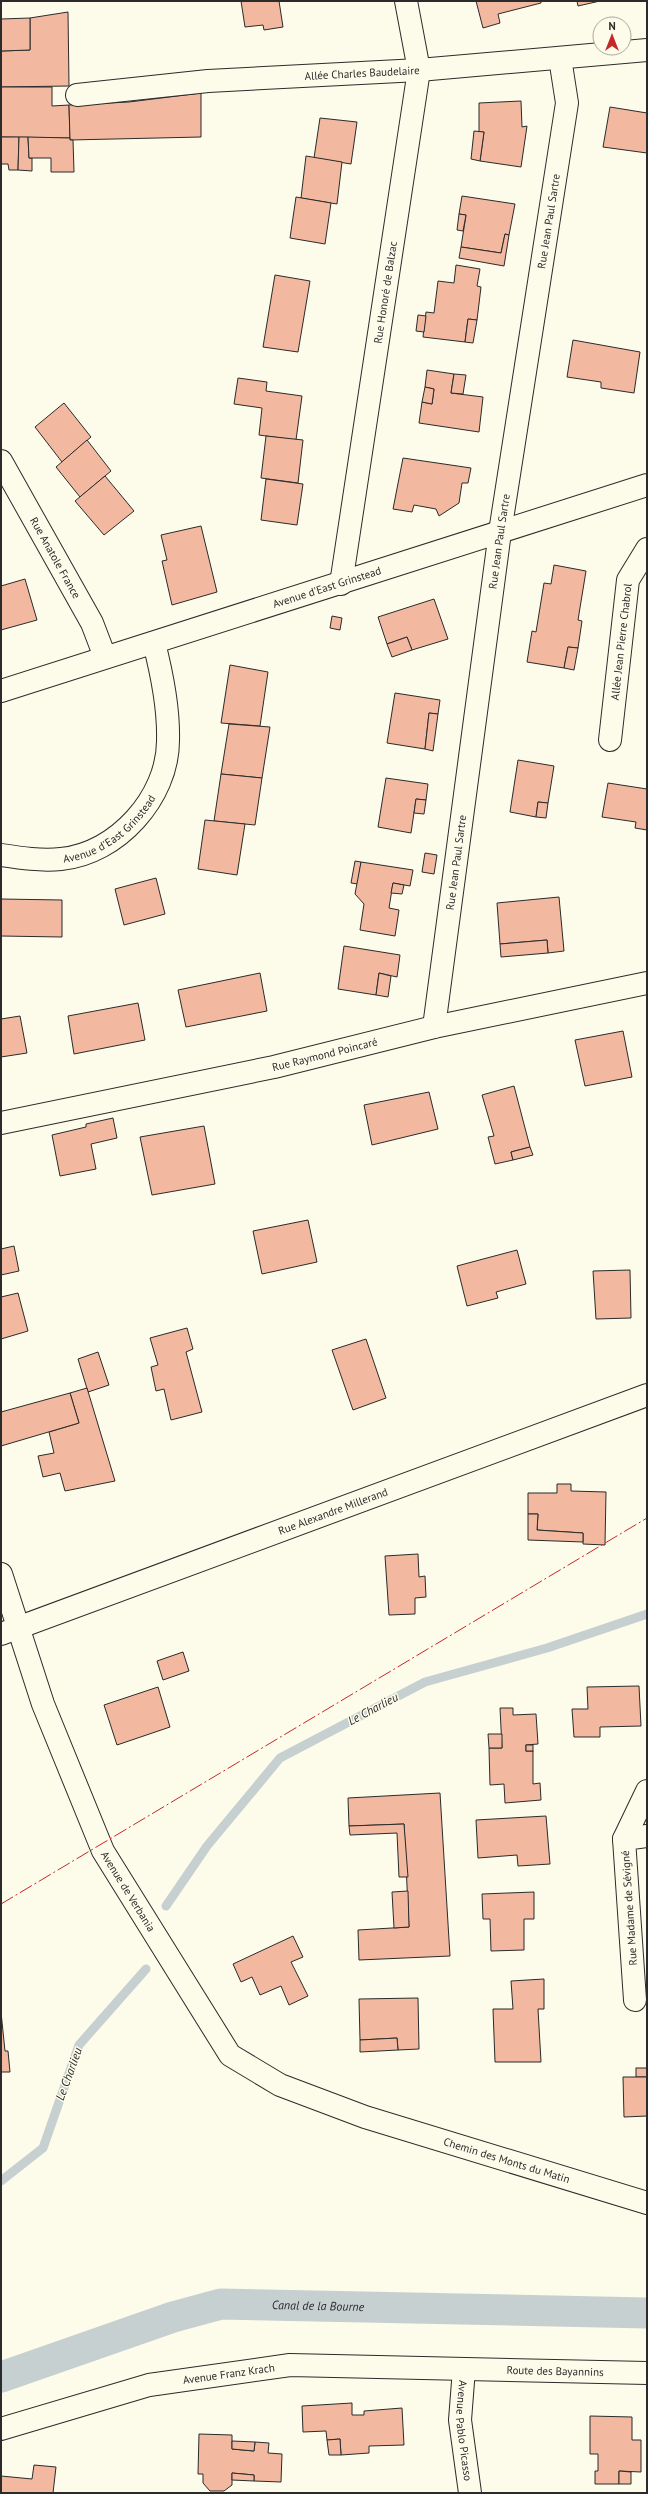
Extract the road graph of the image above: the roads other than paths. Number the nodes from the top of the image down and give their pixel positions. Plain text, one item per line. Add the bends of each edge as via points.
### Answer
1 (406, 1) edge
2 (647, 50) edge
3 (560, 58) junction
4 (419, 70) junction
5 (77, 95) dead end
6 (1, 462) edge
7 (647, 485) edge
8 (500, 532) junction
9 (647, 549) edge
10 (341, 584) junction
11 (154, 642) junction
12 (105, 658) junction
13 (1, 691) edge
14 (610, 740) dead end
15 (1, 855) edge
16 (647, 983) edge
17 (434, 1027) junction
18 (1, 1123) edge
19 (647, 1395) edge
20 (1, 1574) edge
21 (10, 1631) edge
22 (647, 1791) edge
23 (647, 1836) edge
24 (624, 1839) junction
25 (635, 2000) dead end
26 (365, 2117) joint
27 (647, 2204) edge
28 (464, 2369) junction
29 (647, 2373) edge
30 (1, 2429) edge
31 (470, 2493) edge

1 - 4 street, Rue Honoré de Balzac
2 - 3 street, Allée Charles Baudelaire
3 - 4 street, Allée Charles Baudelaire
3 - 8 street, Rue Jean Paul Sartre via 567,103
4 - 5 street, Allée Charles Baudelaire via 208,81
4 - 10 street, Rue Honoré de Balzac
6 - 12 street, Rue Anatole France via 92,623
7 - 8 street
8 - 10 street, Avenue d'East Grinstead
8 - 17 street, Rue Jean Paul Sartre
9 - 14 street, Allée Jean Pierre Chabrol via 628,580
10 - 11 street, Avenue d'East Grinstead
11 - 12 street, Avenue d'East Grinstead
11 - 15 street, Avenue d'East Grinstead via 162,674 168,742 162,776 146,808 120,834 99,848 63,859 31,860
12 - 13 street, Avenue d'East Grinstead
16 - 17 street, Rue Raymond Poincaré
17 - 18 street, Rue Raymond Poincaré via 274,1066
19 - 21 street, Rue Alexandre Millerand
20 - 21 street, Avenue de Verbania
21 - 26 street, Avenue de Verbania via 103,1851 230,2055 280,2085
22 - 24 street
23 - 24 street, Rue Madame de Sévigné
24 - 25 street, Rue Madame de Sévigné
26 - 27 street, Chemin des Monts du Matin
28 - 29 street, Route des Bayannins
28 - 30 street, Avenue Franz Krach via 290,2364 149,2385
28 - 31 street, Avenue Pablo Picasso via 460,2420

